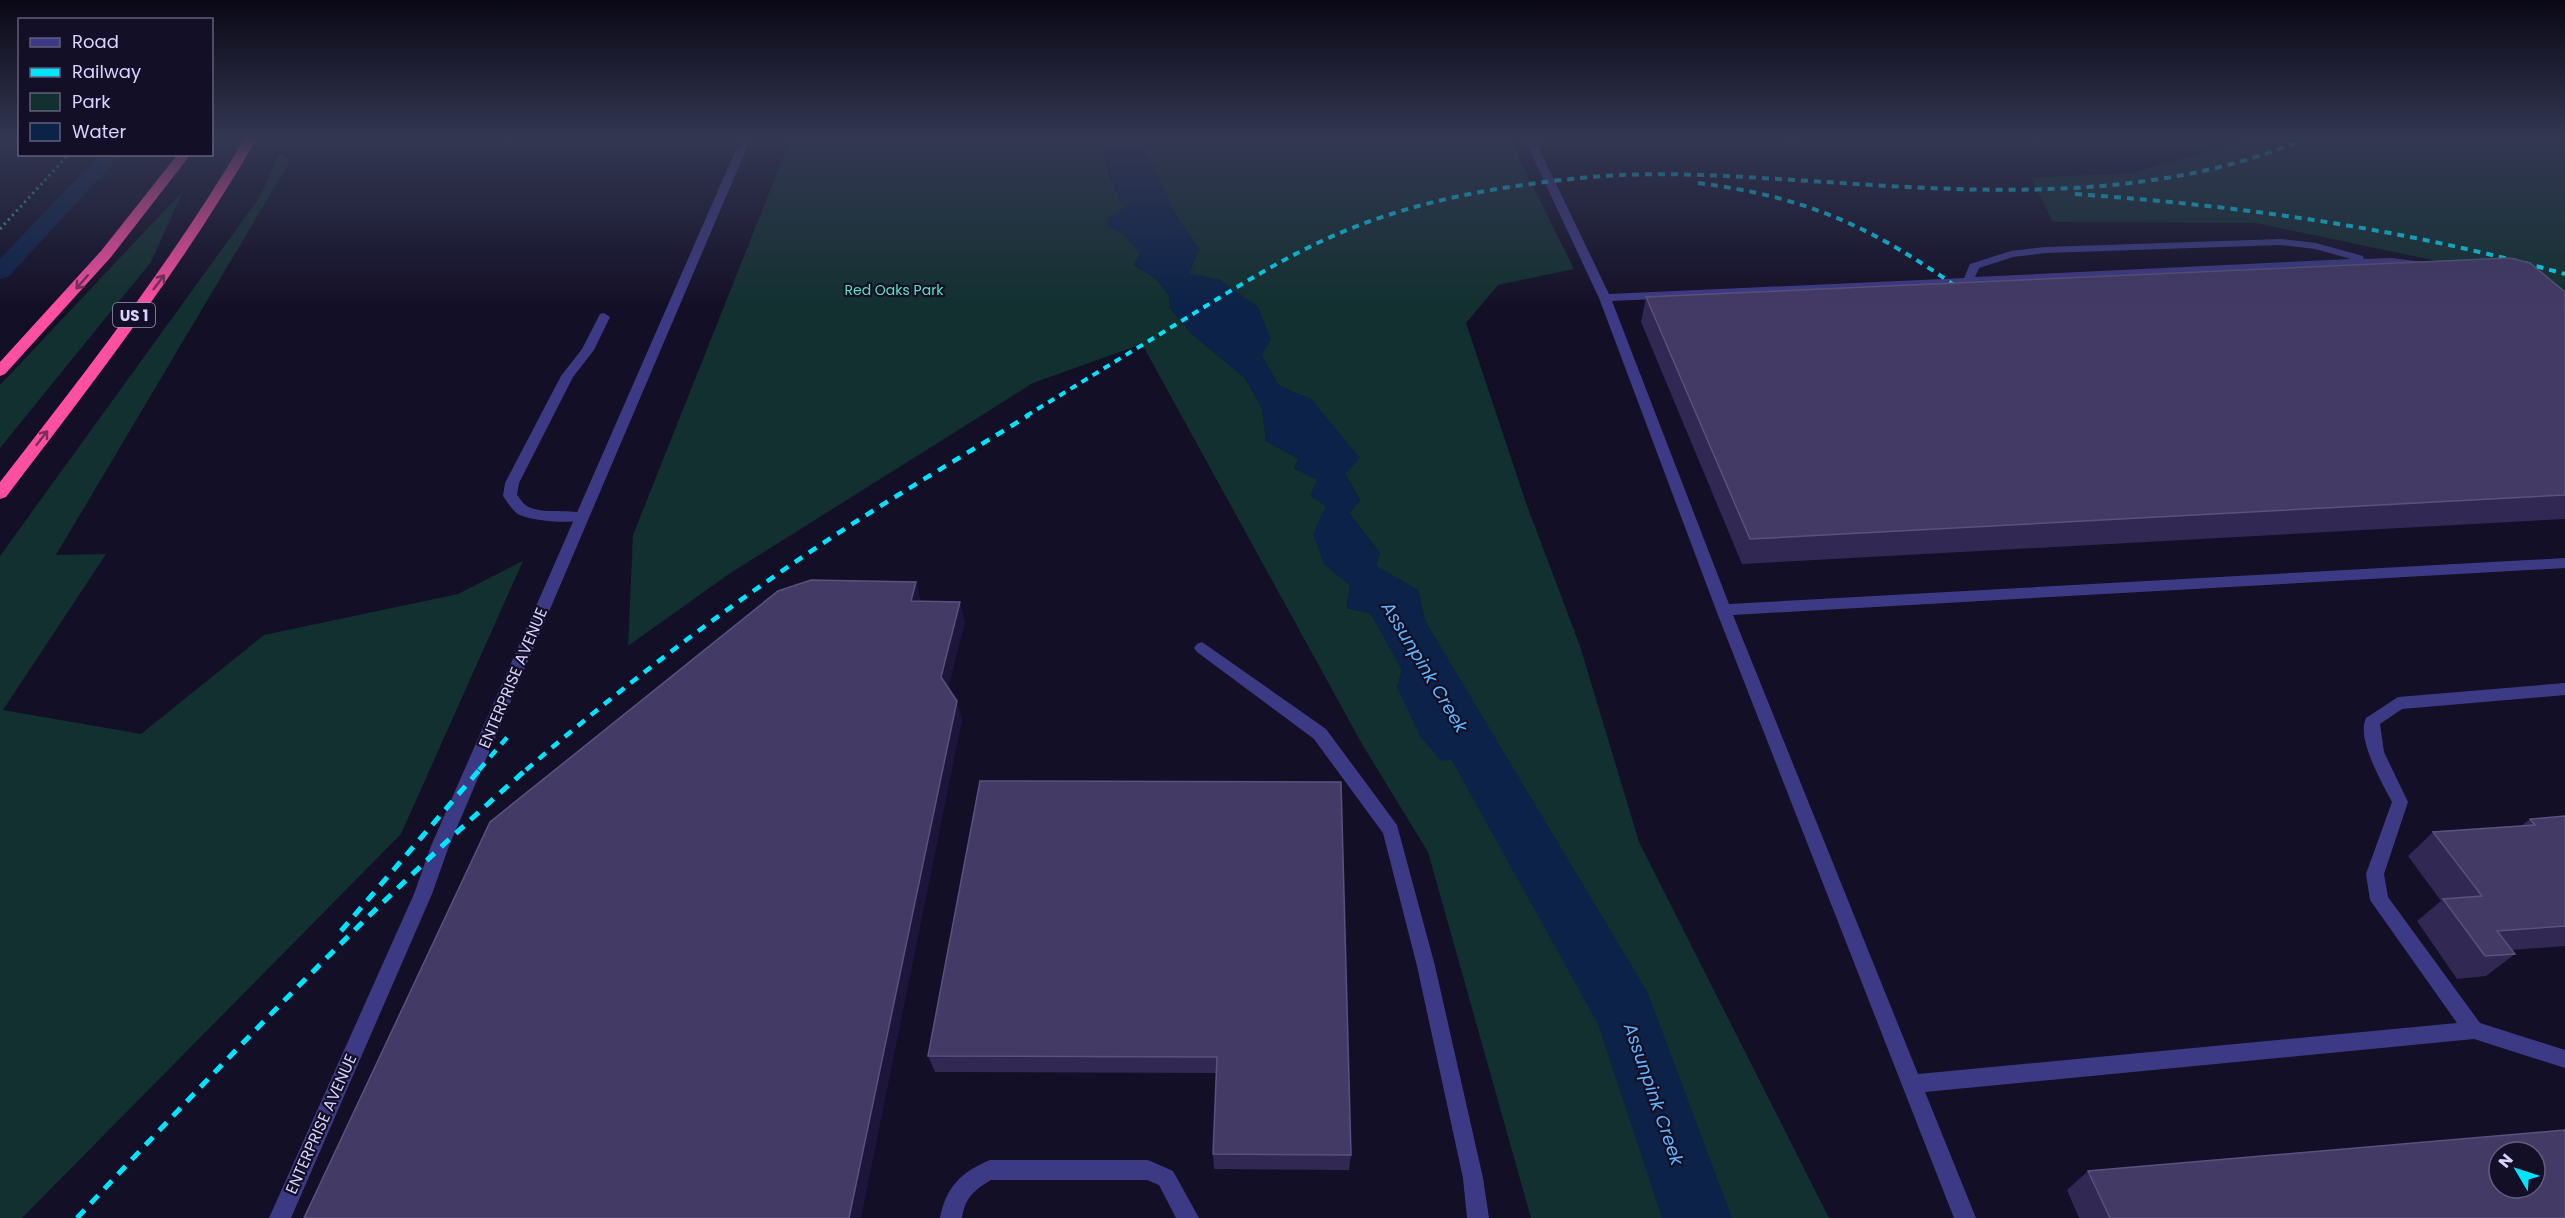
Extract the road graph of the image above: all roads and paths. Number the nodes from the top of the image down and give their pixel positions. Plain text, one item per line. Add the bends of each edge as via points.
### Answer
1 (31, 195) edge
2 (153, 195) edge
3 (215, 195) edge
4 (721, 195) edge
5 (1556, 195) edge
6 (0, 229) edge
7 (2371, 262) junction
8 (2436, 266) edge
9 (1968, 281) junction
10 (1605, 298) junction
11 (604, 316) dead end
12 (0, 371) edge
13 (0, 493) edge
14 (581, 517) junction
15 (2565, 563) edge
16 (1724, 610) junction
17 (1202, 648) dead end
18 (2565, 689) edge
19 (2474, 1030) junction
20 (2565, 1059) edge
21 (1912, 1084) junction
22 (280, 1218) edge
23 (951, 1218) edge
24 (1188, 1218) edge
25 (1478, 1218) edge
26 (1965, 1218) edge

1 - 6 path
2 -> 12 highway via 106,254
13 -> 3 highway, US 1 via 171,266
4 - 14 street, ENTERPRISE AVENUE
5 - 10 street
7 - 8 street
7 - 9 street
7 - 9 street via 2316,246 2281,242 2045,250 2011,254 1974,266
9 - 10 street
10 - 16 street
11 - 14 street via 588,350 567,376 512,483 510,496 523,511
14 - 22 street, ENTERPRISE AVENUE via 423,894
15 - 16 street
16 - 21 street
17 - 25 street via 1320,734 1391,830 1429,977 1473,1178
18 - 19 street via 2398,703 2372,722 2376,753 2400,802 2374,874 2379,900
19 - 20 street
19 - 21 street
21 - 26 street
23 - 24 street via 953,1200 967,1181 990,1170 1148,1170 1166,1178

